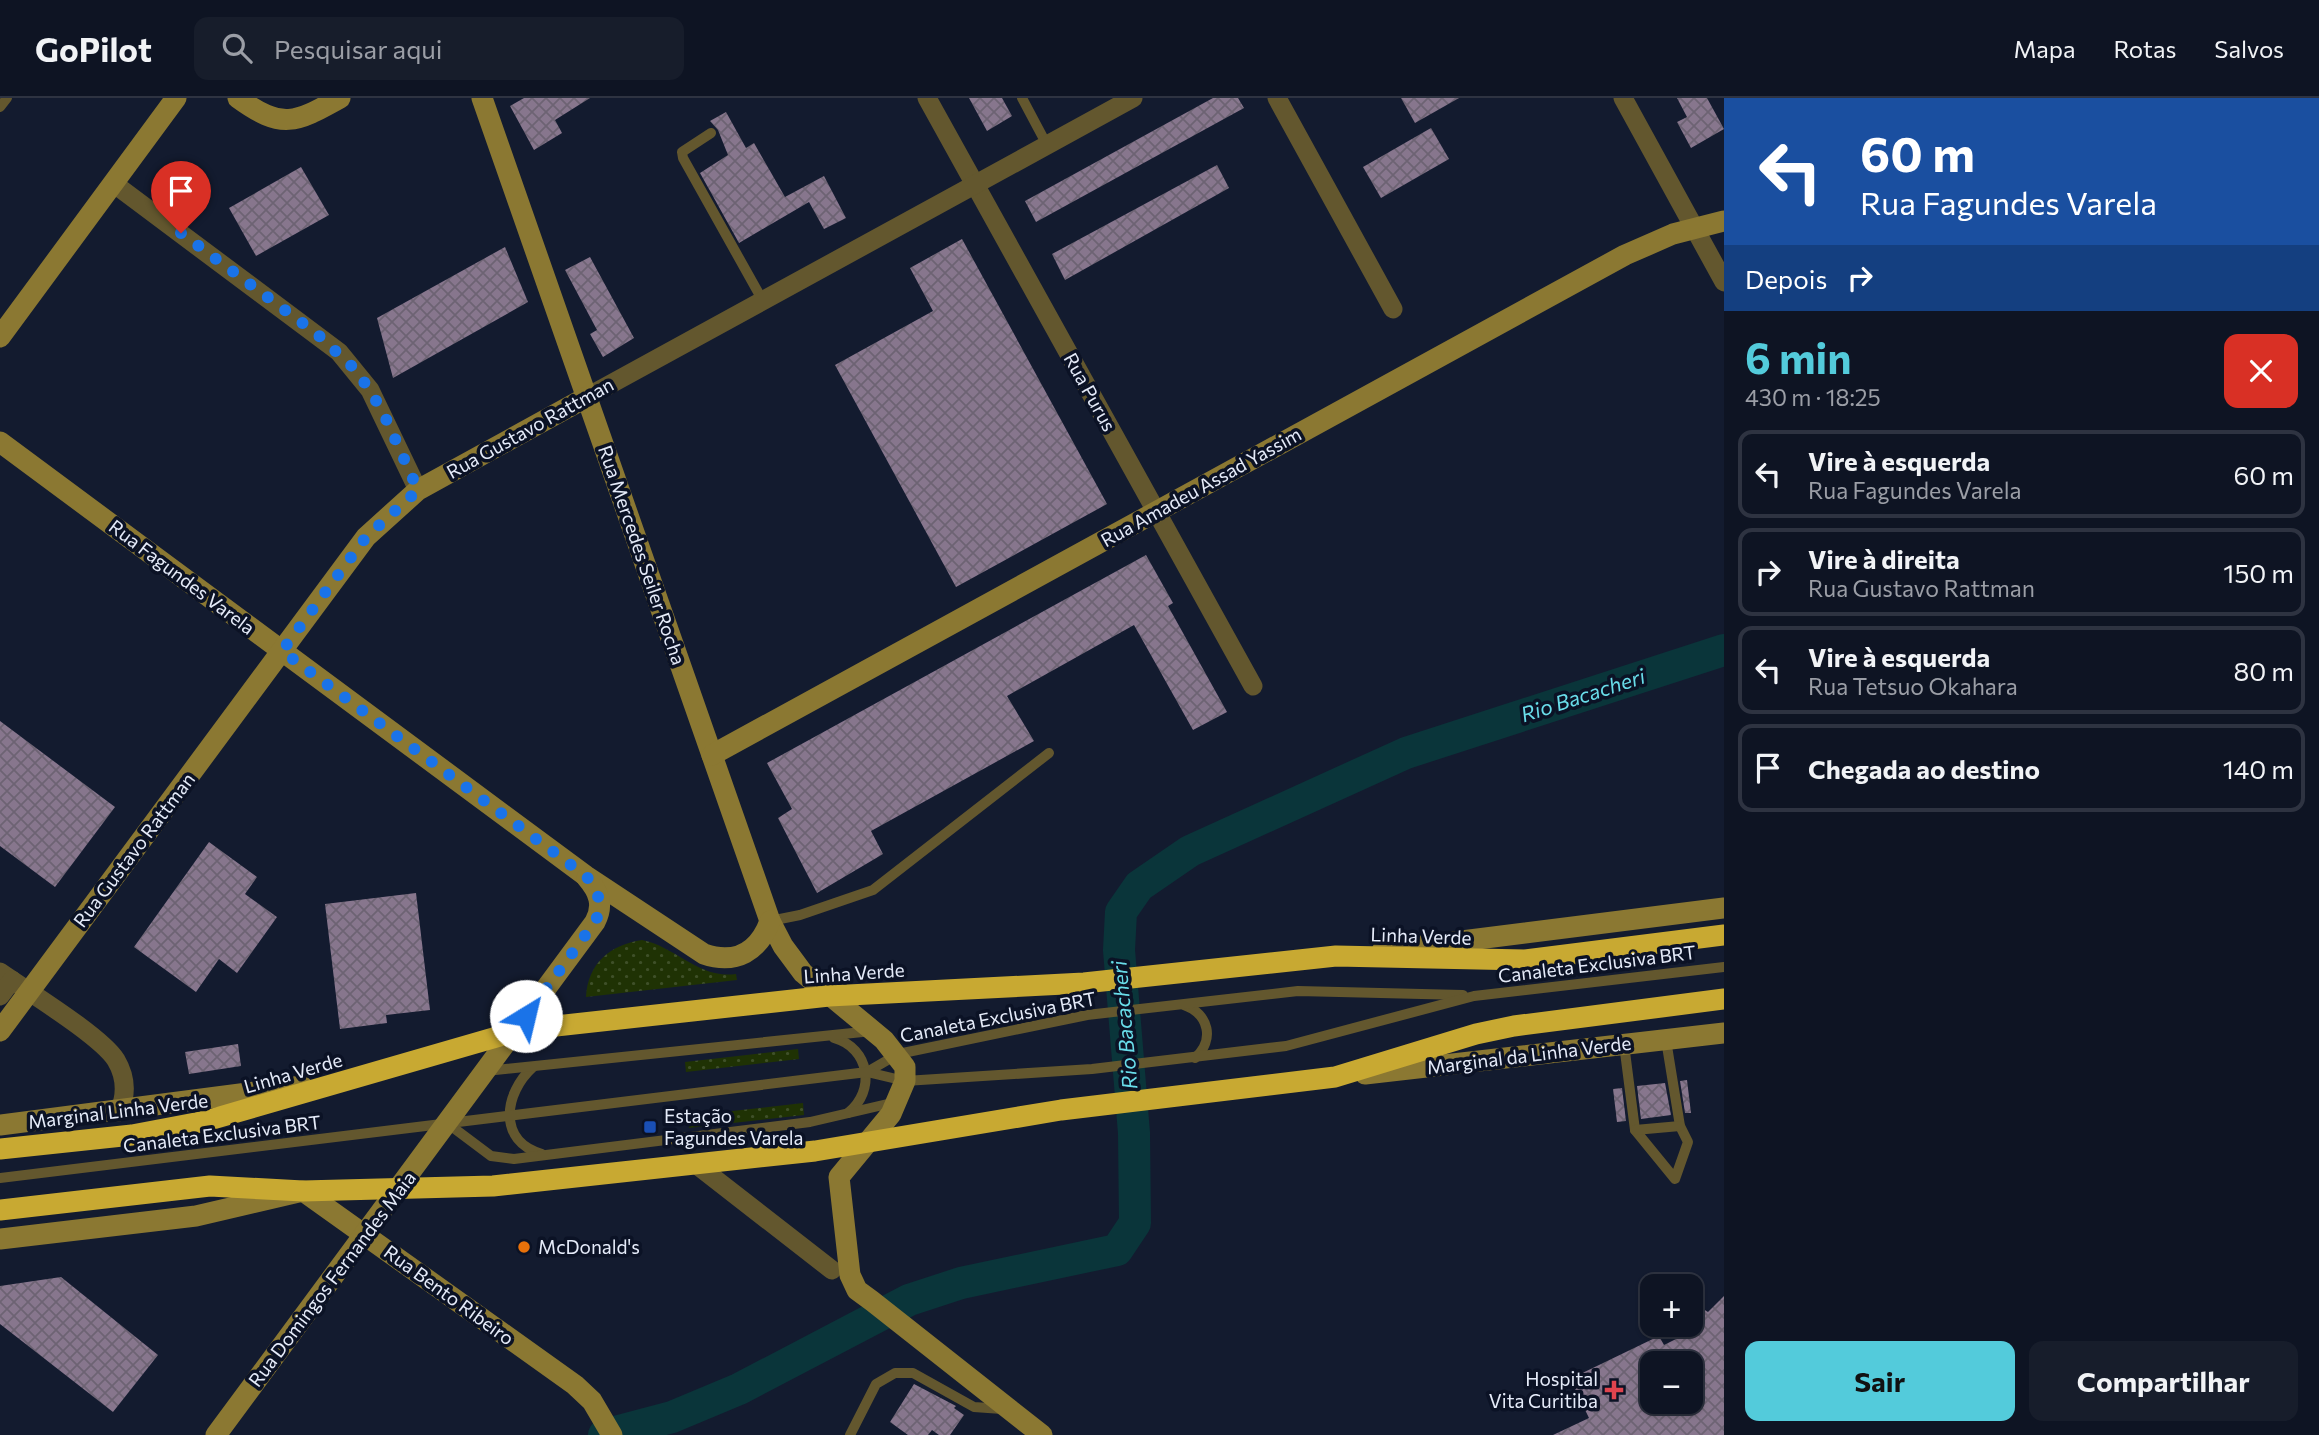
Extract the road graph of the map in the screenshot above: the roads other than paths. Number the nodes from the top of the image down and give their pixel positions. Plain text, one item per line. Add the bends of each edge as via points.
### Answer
1 (7, 98) edge
2 (176, 98) edge
3 (238, 98) edge
4 (340, 98) edge
5 (482, 98) edge
6 (928, 98) edge
7 (1022, 98) edge
8 (1133, 98) edge
9 (1277, 98) edge
10 (1623, 98) edge
11 (0, 107) edge
12 (711, 133) dead end
13 (1047, 145) junction
14 (113, 183) junction
15 (975, 184) junction
16 (1724, 221) edge
17 (1695, 228) junction
18 (1724, 282) edge
19 (763, 300) junction
20 (1393, 309) dead end
21 (0, 337) edge
22 (587, 397) junction
23 (0, 442) edge
24 (418, 490) junction
25 (1156, 512) junction
26 (282, 651) junction
27 (1253, 686) dead end
28 (1049, 753) dead end
29 (712, 755) junction
30 (586, 876) junction
31 (1724, 908) edge
32 (770, 921) junction
33 (1724, 935) edge
34 (1336, 956) junction
35 (1724, 967) edge
36 (10, 985) edge
37 (829, 996) junction
38 (1474, 996) junction
39 (1724, 999) edge
40 (1183, 1005) junction
41 (0, 1031) edge
42 (874, 1031) junction
43 (514, 1032) junction
44 (1724, 1032) edge
45 (827, 1036) junction
46 (1666, 1039) junction
47 (1624, 1044) junction
48 (898, 1054) junction
49 (1195, 1058) junction
50 (533, 1066) junction
51 (486, 1071) junction
52 (867, 1072) junction
53 (1335, 1077) junction
54 (360, 1078) junction
55 (902, 1091) junction
56 (120, 1112) junction
57 (509, 1115) junction
58 (842, 1117) junction
59 (447, 1123) junction
60 (0, 1125) edge
61 (1680, 1125) junction
62 (1635, 1130) junction
63 (866, 1144) junction
64 (0, 1149) edge
65 (543, 1155) junction
66 (697, 1165) junction
67 (0, 1178) edge
68 (303, 1191) junction
69 (397, 1191) junction
70 (0, 1210) edge
71 (365, 1234) junction
72 (0, 1239) edge
73 (832, 1270) dead end
74 (1009, 1409) junction
75 (216, 1435) edge
76 (612, 1435) edge
77 (850, 1435) edge
78 (1042, 1435) edge

1 - 11 lane
2 - 14 main road
3 - 4 main road via 260,114 283,122 302,118
5 - 22 main road, Rua Mercedes Seiler Rocha
6 - 15 street, Rua Purus
7 - 13 lane
8 - 13 street, Rua Gustavo Rattman
9 - 20 street
10 - 17 street
12 - 19 lane via 686,147 683,158
13 - 15 street, Rua Gustavo Rattman
14 - 21 main road
14 - 24 street via 339,352 382,410
15 - 19 street, Rua Gustavo Rattman
15 - 25 street, Rua Purus
16 - 17 main road, Rua Amadeu Assad Yassim
17 - 18 street
17 - 25 main road, Rua Amadeu Assad Yassim via 1625,255
19 - 22 street, Rua Gustavo Rattman
22 - 24 main road, Rua Gustavo Rattman
22 - 29 main road, Rua Mercedes Seiler Rocha
23 - 26 main road, Rua Fagundes Varela
24 - 26 main road, Rua Gustavo Rattman via 366,537
25 - 27 street, Rua Purus
25 - 29 main road, Rua Amadeu Assad Yassim
26 - 30 main road, Rua Fagundes Varela
26 - 36 main road, Rua Gustavo Rattman
28 - 32 lane via 873,890
29 - 32 main road, Rua Mercedes Seiler Rocha
30 - 32 main road, Rua Fagundes Varela via 704,954 717,958 746,954 764,936
30 - 43 main road, Rua Domingos Fernandes Maia via 599,895 599,913
31 - 34 main road
32 - 37 main road, Rua Mercedes Seiler Rocha via 796,965
33 - 34 highway, Linha Verde via 1525,960
34 - 37 highway, Linha Verde via 1084,983
35 - 38 lane, Canaleta Exclusiva BRT
36 - 41 main road, Rua Gustavo Rattman
36 - 56 street via 108,1050 123,1074
37 - 42 main road, Rua Mercedes Seiler Rocha
37 - 43 highway, Linha Verde
38 - 40 lane, Canaleta Exclusiva BRT via 1321,990
38 - 49 lane, Canaleta Exclusiva BRT via 1286,1046
39 - 53 highway via 1514,1026
40 - 48 lane, Canaleta Exclusiva BRT via 1087,1015
40 - 49 lane via 1199,1013 1207,1028 1206,1045
42 - 45 lane, Canaleta Exclusiva BRT
42 - 48 main road, Rua Mercedes Seiler Rocha
43 - 51 main road, Rua Domingos Fernandes Maia
43 - 54 highway, Linha Verde
44 - 46 main road, Marginal da Linha Verde
45 - 50 lane, Canaleta Exclusiva BRT
45 - 52 lane via 845,1041 860,1054
46 - 47 main road, Marginal da Linha Verde
46 - 61 lane
47 - 53 main road, Marginal da Linha Verde
47 - 62 lane
48 - 52 lane, Canaleta Exclusiva BRT
48 - 55 main road via 905,1067
49 - 55 lane, Canaleta Exclusiva BRT
50 - 51 lane, Canaleta Exclusiva BRT
50 - 57 lane via 514,1088
51 - 59 main road, Rua Domingos Fernandes Maia
52 - 55 lane, Canaleta Exclusiva BRT
52 - 57 lane, Canaleta Exclusiva BRT
52 - 58 lane via 861,1098
53 - 63 highway via 1096,1106
54 - 56 main road, Marginal Linha Verde
54 - 64 highway, Linha Verde via 183,1126
55 - 58 lane, Canaleta Exclusiva BRT
55 - 63 main road
56 - 60 main road, Marginal Linha Verde
57 - 59 lane, Canaleta Exclusiva BRT
57 - 65 lane via 520,1141
58 - 65 lane, Canaleta Exclusiva BRT
59 - 65 lane, Canaleta Exclusiva BRT via 491,1156
59 - 67 lane, Canaleta Exclusiva BRT
59 - 69 main road, Rua Domingos Fernandes Maia
61 - 62 lane
61 - 62 lane via 1688,1142 1675,1179
63 - 66 highway
63 - 74 main road via 843,1169 838,1187 849,1275 857,1290
66 - 69 highway via 531,1183
66 - 73 street
68 - 69 highway
68 - 70 highway via 200,1186
68 - 71 main road, Rua Bento Ribeiro
68 - 72 main road via 196,1216
69 - 71 main road, Rua Domingos Fernandes Maia
71 - 75 main road, Rua Domingos Fernandes Maia
71 - 76 main road, Rua Bento Ribeiro via 575,1385 592,1401
74 - 77 lane via 974,1407 913,1373 895,1373 876,1384
74 - 78 main road

